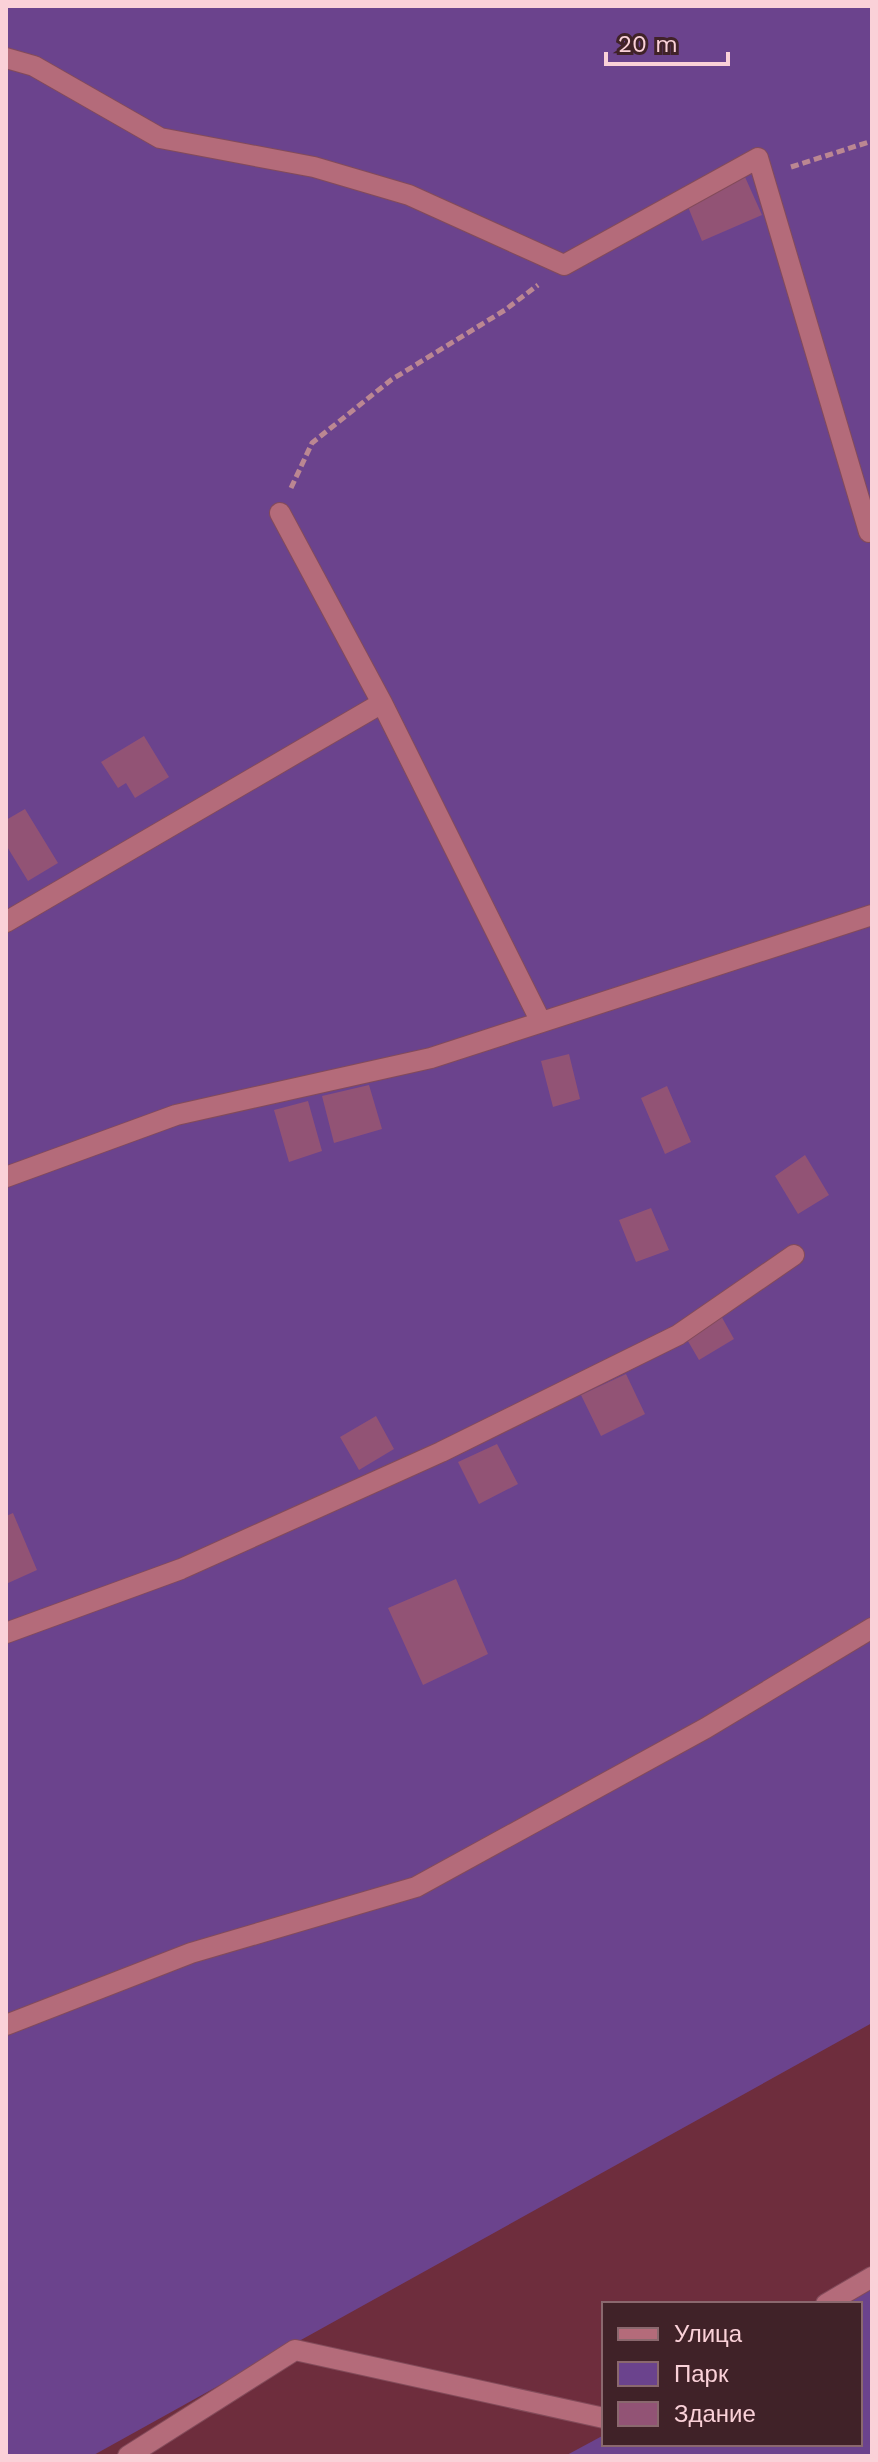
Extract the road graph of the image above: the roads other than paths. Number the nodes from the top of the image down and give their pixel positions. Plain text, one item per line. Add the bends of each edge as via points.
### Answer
1 (6, 58) edge
2 (280, 513) road end
3 (869, 532) dead end
4 (382, 703) junction
5 (872, 915) edge
6 (6, 922) edge
7 (541, 1022) junction
8 (6, 1177) edge
9 (794, 1255) dead end
10 (872, 1628) edge
11 (6, 1633) edge
12 (6, 2025) edge
13 (872, 2277) edge
14 (829, 2302) edge
15 (602, 2418) edge
16 (128, 2456) edge

1 - 3 lane via 34,66 160,138 314,167 409,195 564,265 758,158
2 - 4 lane
4 - 6 lane
4 - 7 lane
5 - 7 lane
7 - 8 lane via 431,1058 176,1115
9 - 11 lane via 678,1335 441,1452 181,1569
10 - 12 lane via 706,1728 416,1887 191,1953
13 - 14 lane
15 - 16 lane via 295,2350

